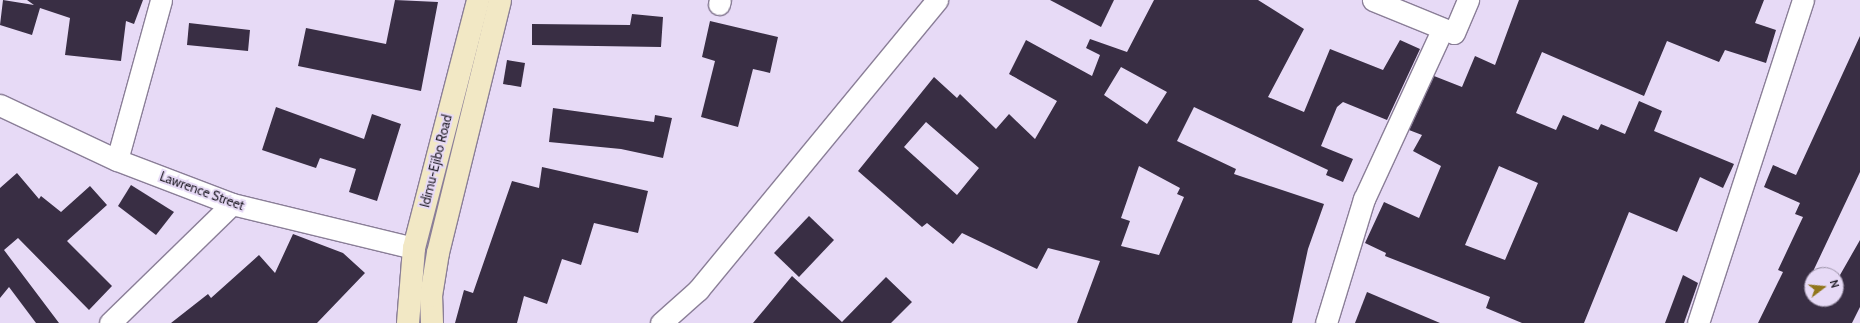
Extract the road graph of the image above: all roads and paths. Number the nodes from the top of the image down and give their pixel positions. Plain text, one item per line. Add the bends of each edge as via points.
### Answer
1 (161, 0) edge
2 (478, 0) edge
3 (500, 0) edge
4 (937, 0) edge
5 (1373, 0) edge
6 (1468, 0) edge
7 (1803, 0) edge
8 (1442, 30) junction
9 (0, 105) edge
10 (117, 160) junction
11 (232, 204) junction
12 (414, 248) junction
13 (110, 323) edge
14 (408, 323) edge
15 (432, 323) edge
16 (661, 323) edge
17 (1326, 323) edge
18 (1698, 323) edge

1 - 10 street
2 - 12 main road, Idimu-Ejibo Road
3 - 15 main road, Idimu-Ejibo Road via 438,253 431,296
4 - 16 street via 698,290
5 - 8 street
6 - 8 street via 1454,33
7 - 18 street
8 - 17 street via 1364,199
9 - 10 street, Lawrence Street
10 - 11 street, Lawrence Street
11 - 12 street, Lawrence Street
11 - 13 street
12 - 14 main road, Idimu-Ejibo Road

